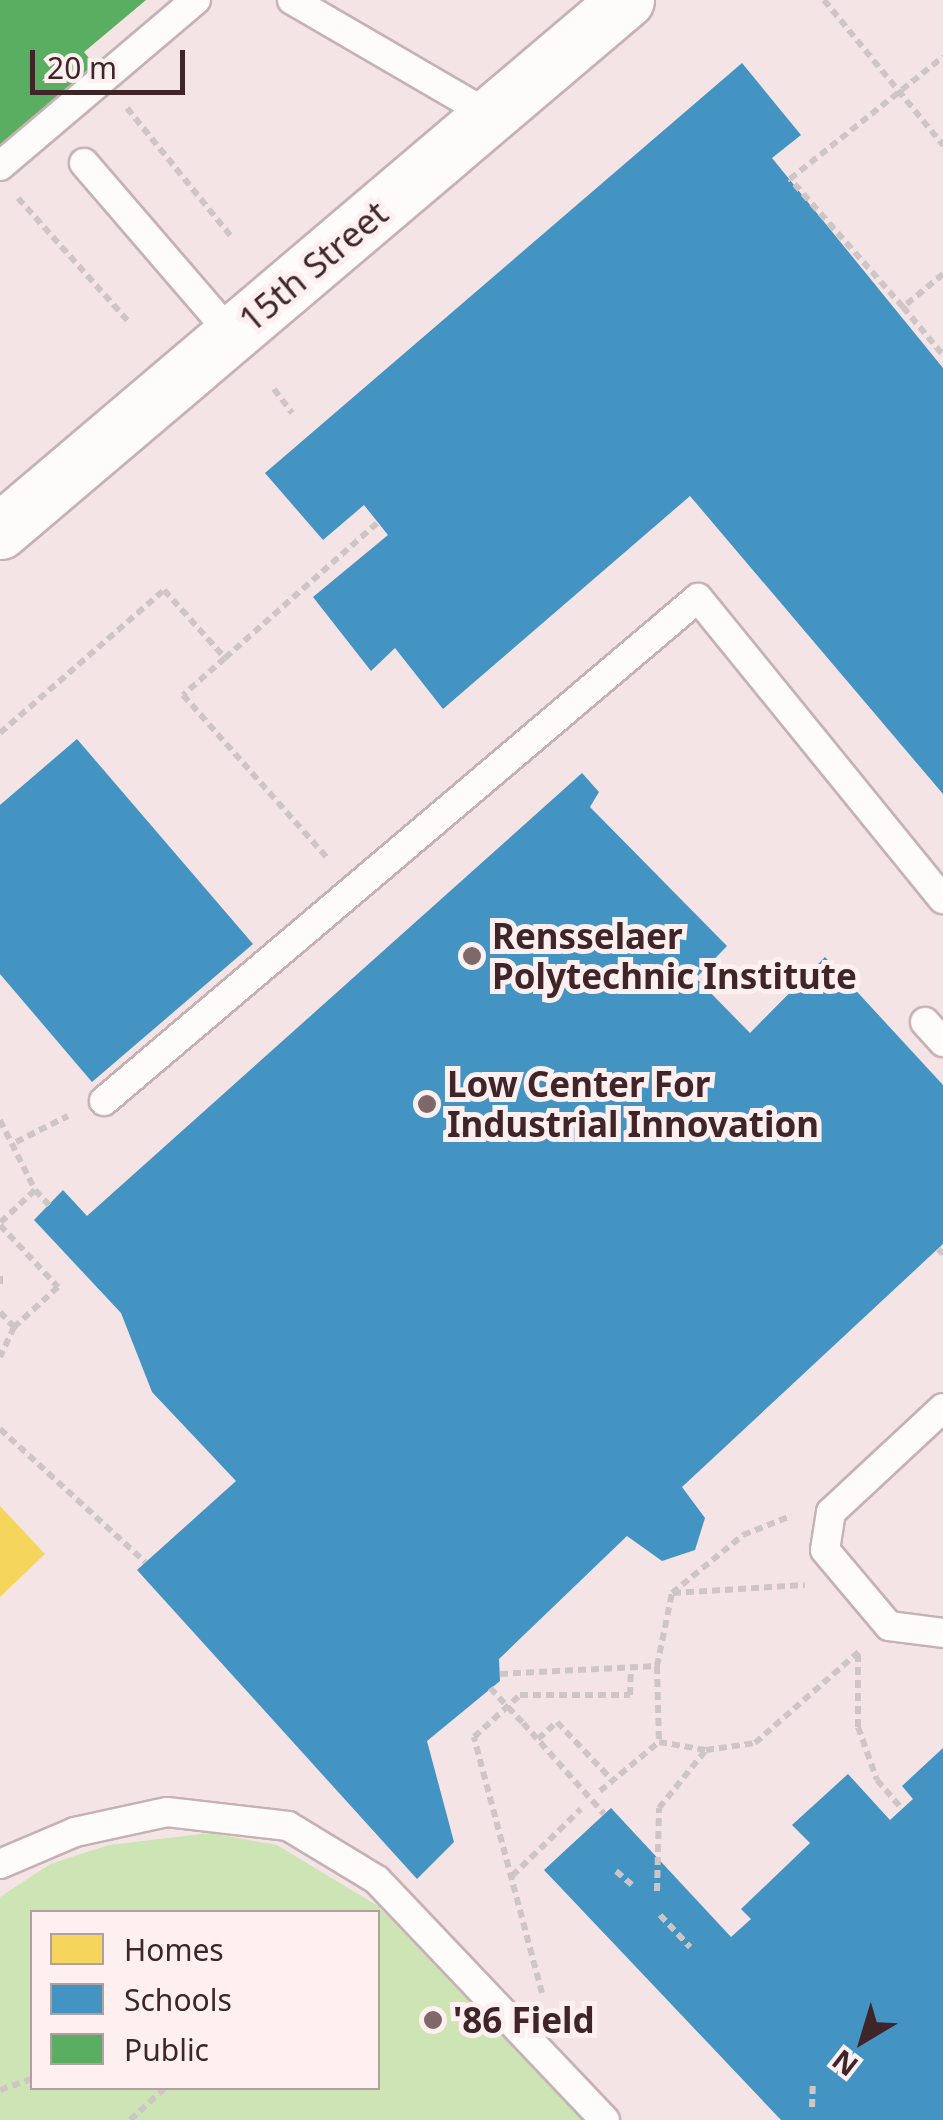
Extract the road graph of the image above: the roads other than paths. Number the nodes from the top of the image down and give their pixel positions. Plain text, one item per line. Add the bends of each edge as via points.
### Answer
1 (196, 0) edge
2 (292, 0) edge
3 (626, 0) edge
4 (490, 116) junction
5 (84, 163) dead end
6 (0, 166) edge
7 (232, 335) junction
8 (0, 532) edge
9 (943, 899) edge
10 (104, 1101) road end
11 (941, 1412) edge
12 (943, 1633) edge
13 (0, 1864) edge
14 (604, 2120) edge

1 - 6 lane
2 - 4 lane
3 - 4 street, 15th Street
4 - 7 street, 15th Street
5 - 7 lane
7 - 8 street, 15th Street
9 - 10 lane via 698,598
11 - 12 lane via 831,1512 825,1550 841,1578 889,1626 914,1636
13 - 14 lane via 74,1832 167,1812 288,1826 377,1880

